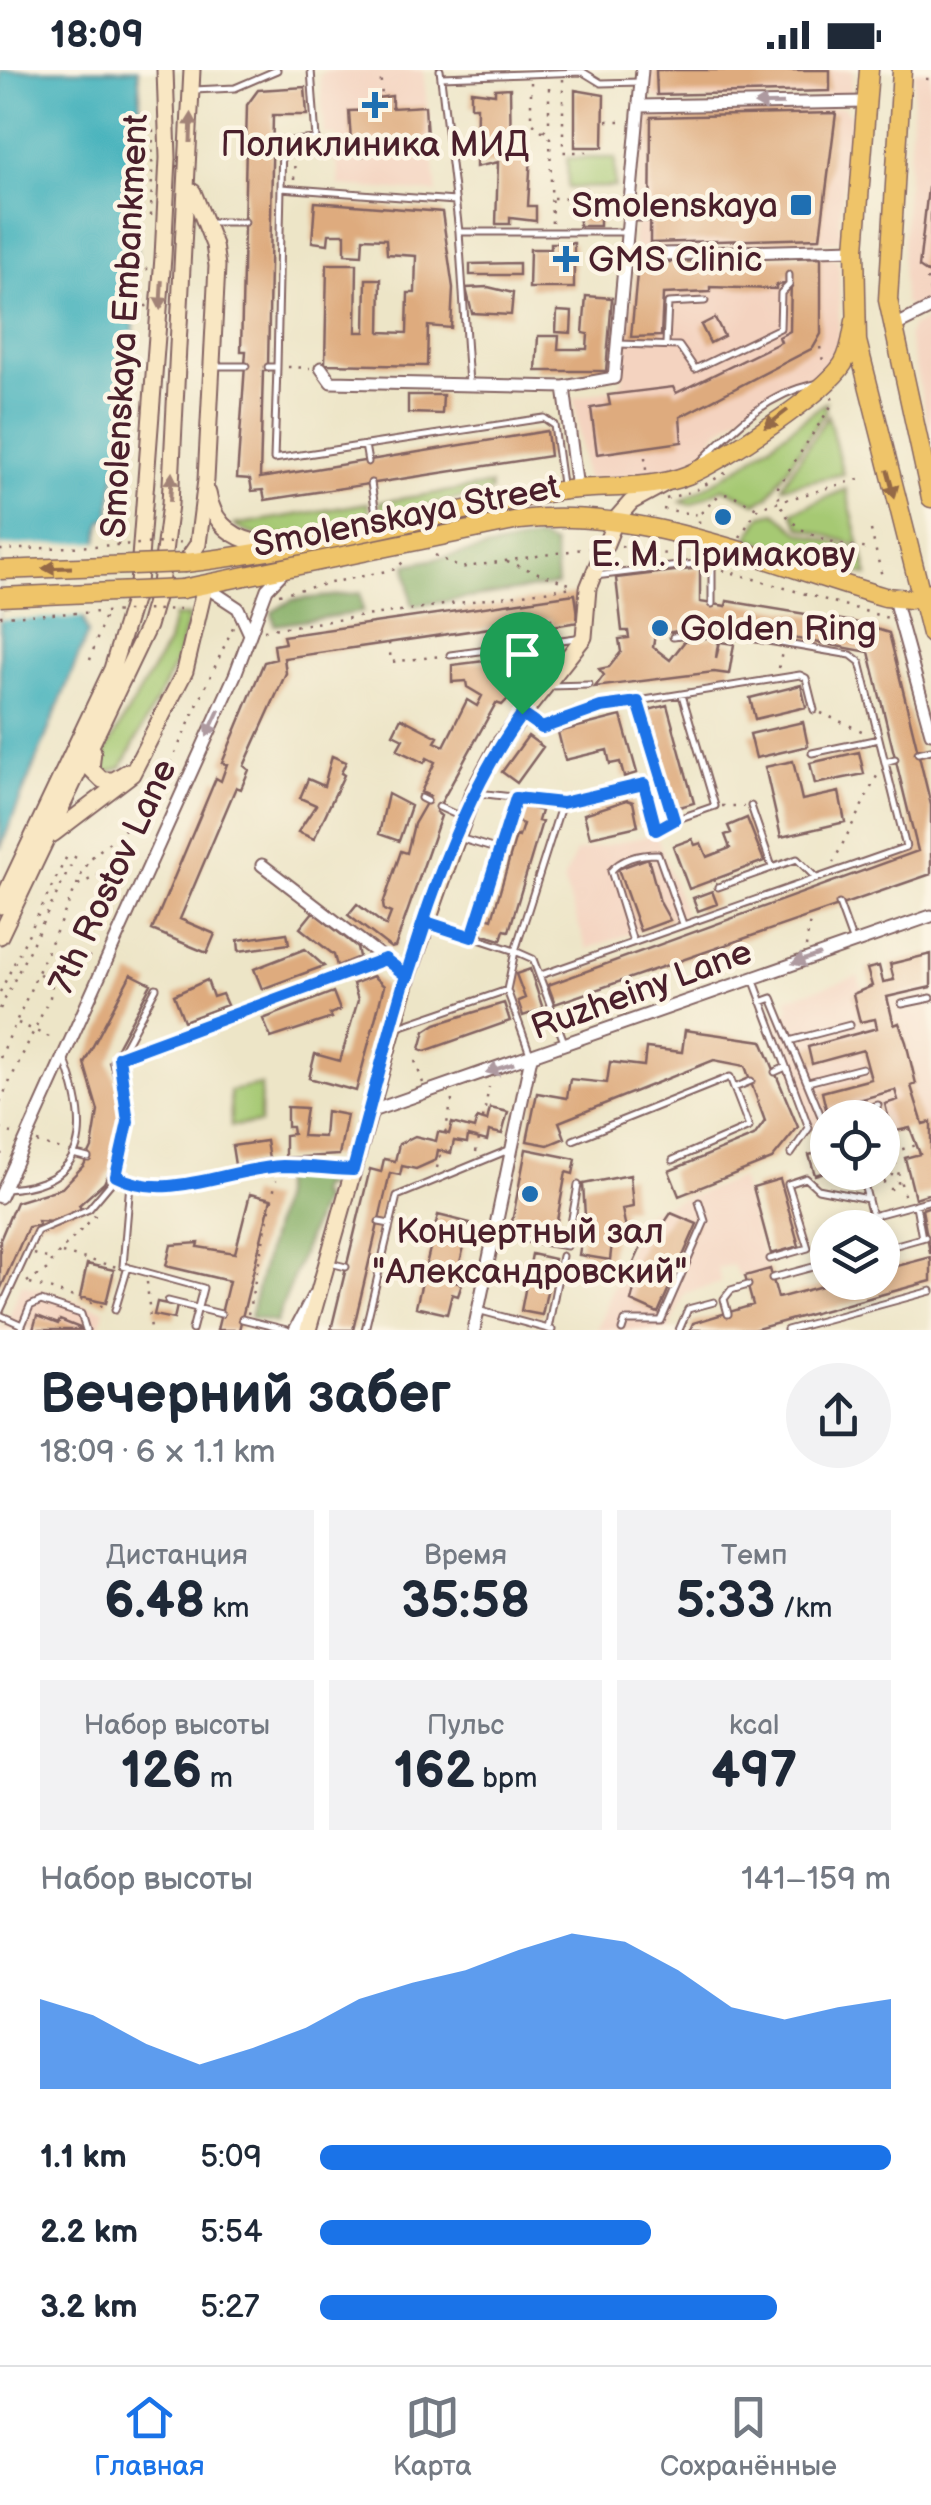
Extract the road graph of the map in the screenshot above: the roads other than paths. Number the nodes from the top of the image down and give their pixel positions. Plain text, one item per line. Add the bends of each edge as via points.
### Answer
1 (165, 70) edge
2 (192, 70) edge
3 (277, 70) edge
4 (310, 70) edge
5 (870, 70) edge
6 (902, 70) edge
7 (582, 71) edge
8 (440, 73) edge
9 (643, 76) edge
10 (193, 90) junction
11 (866, 102) junction
12 (640, 106) junction
13 (168, 158) junction
14 (281, 188) junction
15 (455, 201) junction
16 (627, 218) junction
17 (650, 218) dead end
18 (280, 221) junction
19 (195, 222) junction
20 (245, 222) dead end
21 (272, 222) dead end
22 (459, 232) junction
23 (626, 232) junction
24 (855, 248) junction
25 (625, 254) junction
26 (214, 259) junction
27 (184, 268) junction
28 (789, 276) dead end
29 (705, 301) dead end
30 (931, 308) edge
31 (855, 321) junction
32 (891, 328) junction
33 (666, 343) junction
34 (619, 344) junction
35 (213, 366) junction
36 (246, 366) dead end
37 (322, 368) road end
38 (469, 384) junction
39 (564, 387) junction
40 (924, 436) edge
41 (365, 446) junction
42 (368, 462) dead end
43 (206, 480) junction
44 (670, 481) junction
45 (371, 483) dead end
46 (570, 490) junction
47 (931, 498) edge
48 (616, 519) junction
49 (378, 528) junction
50 (298, 545) junction
51 (715, 547) junction
52 (185, 562) junction
53 (0, 570) edge
54 (285, 570) junction
55 (592, 576) junction
56 (205, 586) junction
57 (926, 594) edge
58 (0, 597) edge
59 (894, 599) junction
60 (712, 604) dead end
61 (256, 631) junction
62 (931, 634) edge
63 (584, 637) junction
64 (673, 637) dead end
65 (450, 655) road end
66 (588, 685) dead end
67 (546, 686) junction
68 (682, 695) junction
69 (638, 702) junction
70 (814, 710) road end
71 (522, 714) junction
72 (931, 733) edge
73 (879, 739) junction
74 (95, 740) junction
75 (931, 750) edge
76 (812, 753) dead end
77 (918, 753) dead end
78 (140, 757) junction
79 (895, 759) dead end
80 (885, 762) junction
81 (474, 793) junction
82 (516, 798) junction
83 (562, 803) junction
84 (438, 806) dead end
85 (750, 806) road end
86 (463, 819) junction
87 (656, 830) dead end
88 (50, 836) junction
89 (456, 837) junction
90 (499, 850) junction
91 (262, 865) dead end
92 (772, 867) junction
93 (828, 874) junction
94 (816, 878) junction
95 (832, 885) dead end
96 (718, 887) dead end
97 (839, 904) dead end
98 (0, 906) edge
99 (931, 916) edge
100 (426, 922) junction
101 (683, 924) junction
102 (0, 936) edge
103 (472, 937) junction
104 (633, 942) junction
105 (854, 942) junction
106 (515, 951) junction
107 (385, 959) junction
108 (541, 974) junction
109 (408, 977) junction
110 (753, 978) junction
111 (156, 988) dead end
112 (506, 990) junction
113 (931, 998) edge
114 (762, 1002) junction
115 (902, 1004) dead end
116 (850, 1025) dead end
117 (393, 1029) junction
118 (793, 1040) junction
119 (565, 1045) junction
120 (62, 1051) junction
121 (119, 1057) junction
122 (530, 1057) junction
123 (786, 1067) junction
124 (862, 1068) dead end
125 (775, 1072) dead end
126 (750, 1082) dead end
127 (808, 1082) junction
128 (734, 1088) junction
129 (814, 1100) edge
130 (369, 1112) junction
131 (573, 1140) dead end
132 (514, 1148) junction
133 (73, 1154) junction
134 (790, 1154) dead end
135 (88, 1158) dead end
136 (673, 1160) dead end
137 (353, 1170) junction
138 (115, 1171) junction
139 (130, 1182) junction
140 (578, 1186) dead end
141 (866, 1190) edge
142 (2, 1193) edge
143 (867, 1196) junction
144 (931, 1200) edge
145 (699, 1202) dead end
146 (916, 1204) junction
147 (379, 1222) dead end
148 (390, 1224) junction
149 (496, 1234) junction
150 (900, 1243) edge
151 (562, 1256) dead end
152 (770, 1260) dead end
153 (327, 1262) junction
154 (126, 1267) junction
155 (346, 1267) dead end
156 (810, 1268) edge
157 (367, 1272) dead end
158 (378, 1274) junction
159 (772, 1278) dead end
160 (322, 1279) junction
161 (748, 1285) dead end
162 (931, 1291) edge
163 (168, 1301) dead end
164 (714, 1302) dead end
165 (198, 1308) junction
166 (116, 1310) road end
167 (478, 1310) junction
168 (0, 1313) edge
169 (220, 1314) dead end
170 (728, 1314) dead end
171 (244, 1320) road end
172 (21, 1328) edge
173 (550, 1329) edge
174 (86, 1330) edge
175 (192, 1330) edge
176 (291, 1330) edge
177 (308, 1330) edge
178 (365, 1330) edge
179 (474, 1330) edge
180 (622, 1330) edge
181 (679, 1330) edge
182 (787, 1330) edge

1 - 13 main road, Smolenskaya Embankment
2 - 10 main road, Smolenskaya Embankment
3 - 10 lane via 235,88
4 - 14 lane via 316,139 282,142
5 - 11 main road
6 - 32 main road via 888,249
7 - 8 lane
7 - 9 lane via 601,83
8 - 15 lane
9 - 12 street
19 -> 10 main road, Smolenskaya Embankment
11 -> 12 street
11 - 24 main road
12 - 16 street
13 - 19 main road
13 -> 98 main road, Smolenskaya Embankment via 138,584 112,669
14 - 15 lane
14 - 18 lane
15 - 22 lane
16 - 17 lane
16 - 23 street
18 - 21 lane
18 - 41 lane via 274,459
19 - 20 lane
19 - 26 main road
19 - 27 main road, Smolenskaya Embankment
22 - 23 lane
22 - 38 lane
23 - 25 street
24 - 25 street
24 - 31 main road
25 - 34 street
26 - 27 main road via 195,248
26 - 35 main road
74 -> 27 main road, Smolenskaya Embankment via 148,626 160,584
28 - 33 lane via 780,328 695,370 679,346
29 - 33 lane via 668,303
30 - 32 street
31 -> 44 main road, Smolenskaya Street via 844,363 829,383 726,456
31 -> 57 main road via 871,406
32 - 40 main road
33 - 34 lane
34 - 39 street via 614,378
35 - 36 lane
35 - 43 main road
37 - 38 street via 331,382
38 - 39 street
39 - 46 street
40 - 47 main road
41 - 42 lane
41 - 46 lane via 544,418 554,426
43 - 50 main road via 211,510 233,535
43 - 52 main road via 198,544
44 - 46 main road, Smolenskaya Street
44 - 48 main road via 631,502
45 - 49 lane
46 - 49 main road, Smolenskaya Street
48 - 51 main road, Smolenskaya Street
48 - 54 main road, Smolenskaya Street via 520,520
48 - 55 main road
49 - 50 main road, Smolenskaya Street
50 - 52 main road, Smolenskaya Street
51 - 55 lane via 700,563
51 - 59 main road, Smolenskaya Street
51 - 60 lane
52 -> 53 main road, Smolenskaya Street, bridge
54 - 56 main road, Smolenskaya Street
54 - 61 street, 7th Rostov Lane via 266,589
55 - 63 main road
56 - 58 main road, Smolenskaya Street, bridge
56 - 61 street via 238,608
56 - 78 main road via 185,671
57 - 59 main road, Smolenskaya Street
57 - 62 main road
59 - 72 street
61 -> 120 street, 7th Rostov Lane
63 - 65 lane
63 - 67 main road
64 - 73 lane via 715,629 851,654 860,662
66 - 67 lane
67 - 71 main road
68 - 69 lane
68 - 69 lane via 715,806 674,820
68 - 70 lane via 800,675
69 - 71 lane via 542,728
71 - 81 main road
73 - 76 lane
73 - 80 lane
74 - 78 main road via 92,769 102,780 114,780
74 - 88 main road, Smolenskaya Embankment
75 - 77 lane
78 - 88 main road via 125,784
79 - 80 lane
80 - 93 lane via 906,847
81 - 82 lane
81 - 86 main road
82 - 83 lane
82 - 90 lane
83 - 87 lane via 644,784
83 - 106 lane
84 - 86 lane
85 - 92 lane
86 - 89 main road
88 - 102 main road, Smolenskaya Embankment
89 - 90 lane
89 - 100 main road
90 - 103 lane
91 - 107 street
92 - 94 lane via 798,858
92 - 96 lane
93 - 94 lane
93 - 95 lane
94 - 101 lane
97 - 105 lane
99 - 105 street, Ruzheiny Lane
100 - 103 lane
100 - 109 main road
101 - 104 lane
101 - 104 lane via 658,854 644,854 611,871
103 - 106 lane
104 - 108 lane
105 -> 110 street, Ruzheiny Lane
106 - 108 lane via 534,959
106 - 112 lane
107 - 109 street
107 - 121 street
108 - 119 lane
109 - 117 main road
110 - 114 lane
110 - 119 street, Ruzheiny Lane
111 - 121 lane
112 - 117 lane
112 - 122 lane
113 - 115 lane
114 - 118 lane via 772,998
114 - 123 lane
116 - 118 lane
117 - 130 main road
118 - 127 lane
119 - 122 street, Ruzheiny Lane
120 - 133 lane via 82,1108
120 - 142 street, 7th Rostov Lane
121 - 138 lane via 128,1122
122 -> 130 street, Ruzheiny Lane
122 - 132 street
123 - 125 lane
123 - 134 lane via 809,1128
124 - 127 lane
126 - 128 lane
127 - 129 lane
128 - 131 lane via 730,1077
128 - 136 lane via 749,1128
130 - 137 main road
132 - 148 lane via 397,1196
132 - 149 street
133 - 135 lane
133 - 142 lane via 49,1181
137 - 139 street via 281,1166 160,1186
137 - 153 main road via 348,1214
138 - 139 street
138 - 168 lane via 89,1208 37,1231
139 - 154 lane
140 - 149 lane via 567,1246
141 - 143 lane
143 - 146 lane via 872,1216
143 - 152 lane via 818,1190 806,1178 788,1184 808,1248
144 - 146 lane
145 - 180 lane via 706,1222 661,1321 625,1321
146 - 150 lane via 924,1237
147 - 148 lane
148 - 158 lane
149 - 167 street
151 - 173 lane
153 - 155 lane
153 - 160 main road
154 - 165 lane via 203,1288
154 - 166 lane
156 - 159 lane
157 - 158 lane
158 - 178 lane
160 - 176 street
160 - 177 main road
161 - 170 lane via 724,1299
162 - 182 lane
163 - 165 lane
164 - 181 lane via 688,1309
165 - 169 lane
165 - 175 lane
167 - 173 lane
167 - 179 street
168 - 172 lane
171 - 176 lane
172 - 174 lane via 30,1306 41,1301 82,1314

